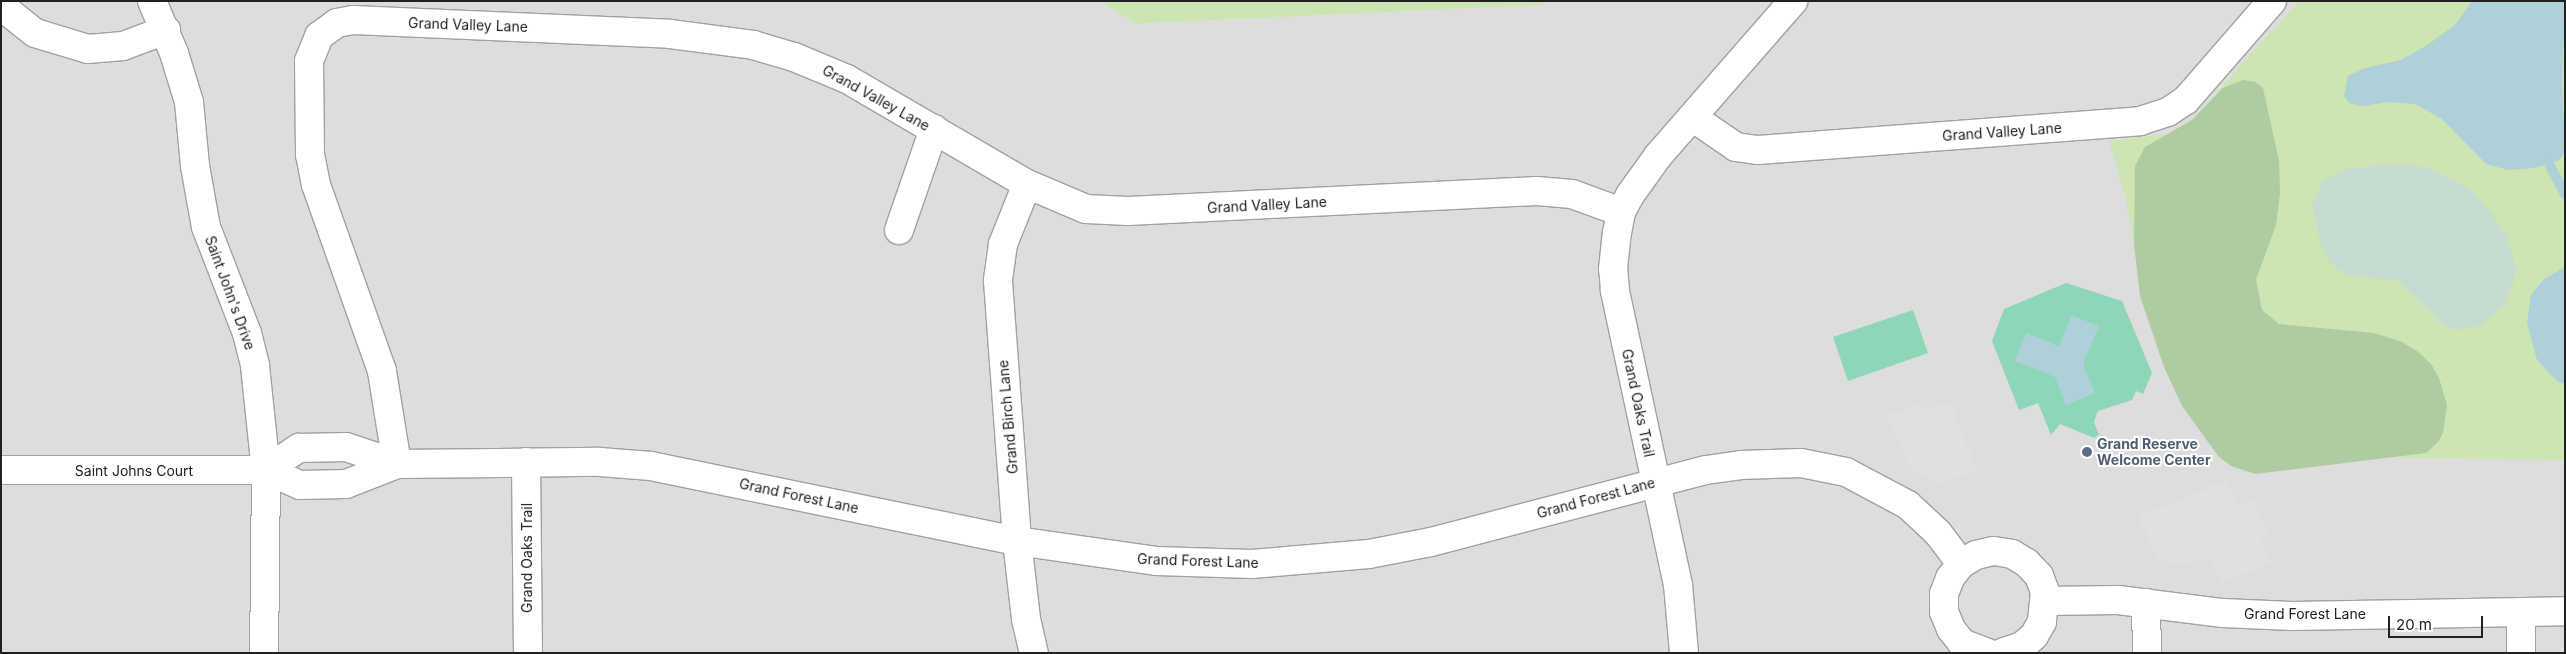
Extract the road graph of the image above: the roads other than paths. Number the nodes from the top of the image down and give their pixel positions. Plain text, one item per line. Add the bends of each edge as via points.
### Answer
1 (152, 1) edge
2 (1793, 1) edge
3 (2272, 1) edge
4 (1, 6) edge
5 (166, 30) junction
6 (1692, 116) junction
7 (934, 129) junction
8 (1027, 184) junction
9 (1621, 212) junction
10 (899, 230) dead end
11 (526, 462) junction
12 (397, 464) junction
13 (1, 470) edge
14 (266, 470) junction
15 (1655, 483) junction
16 (1017, 541) junction
17 (1961, 564) junction
18 (2046, 601) junction
19 (2146, 603) junction
20 (2565, 611) edge
21 (2521, 612) junction
22 (1986, 652) edge
23 (264, 653) edge
24 (528, 653) edge
25 (1034, 653) edge
26 (1684, 653) edge
27 (2147, 653) edge
28 (2521, 653) edge

1 - 5 street, Saint John's Drive
2 - 6 street
3 - 6 street, Grand Valley Lane via 2186,100 2168,112 2140,121 1758,150 1736,147
4 - 5 street via 27,29 58,42 88,49 116,48
5 - 14 street, Saint John's Drive via 189,102 195,166 206,227 248,333 255,366
6 - 9 street via 1644,175
7 - 8 street, Grand Valley Lane
7 - 10 street
7 - 12 street, Grand Valley Lane via 829,70 774,50 734,41 670,34 353,20 337,23 319,36 309,61 310,155 316,185 382,371
8 - 9 street, Grand Valley Lane via 1072,205 1113,211 1537,191 1572,194
8 - 16 street, Grand Birch Lane via 1005,236 998,281
9 - 15 street, Grand Oaks Trail via 1614,279
11 - 12 street, Grand Forest Lane
11 - 16 street, Grand Forest Lane via 651,466
11 - 24 street, Grand Oaks Trail
12 - 14 street, Grand Forest Lane via 346,484 300,485
12 - 14 street, Grand Forest Lane via 346,447 299,448
13 - 14 street, Saint Johns Court
14 - 23 street, Saint John's Drive
15 - 16 street, Grand Forest Lane via 1431,542 1308,562 1156,561
15 - 17 street, Grand Forest Lane via 1741,465 1774,462 1822,466 1859,477 1908,505 1932,526
15 - 26 street, Grand Oaks Trail via 1678,585
16 - 25 street, Grand Birch Lane
17 - 18 street via 1976,555 2012,554 2039,576
17 - 22 street via 1950,578 1944,594 1944,612 1962,643
18 - 19 street, Grand Forest Lane via 2097,599
18 - 22 street via 2042,622 2034,636 2022,646
19 - 21 street, Grand Forest Lane via 2223,613 2292,616
19 - 27 street
20 - 21 street, Grand Forest Lane
21 - 28 street

